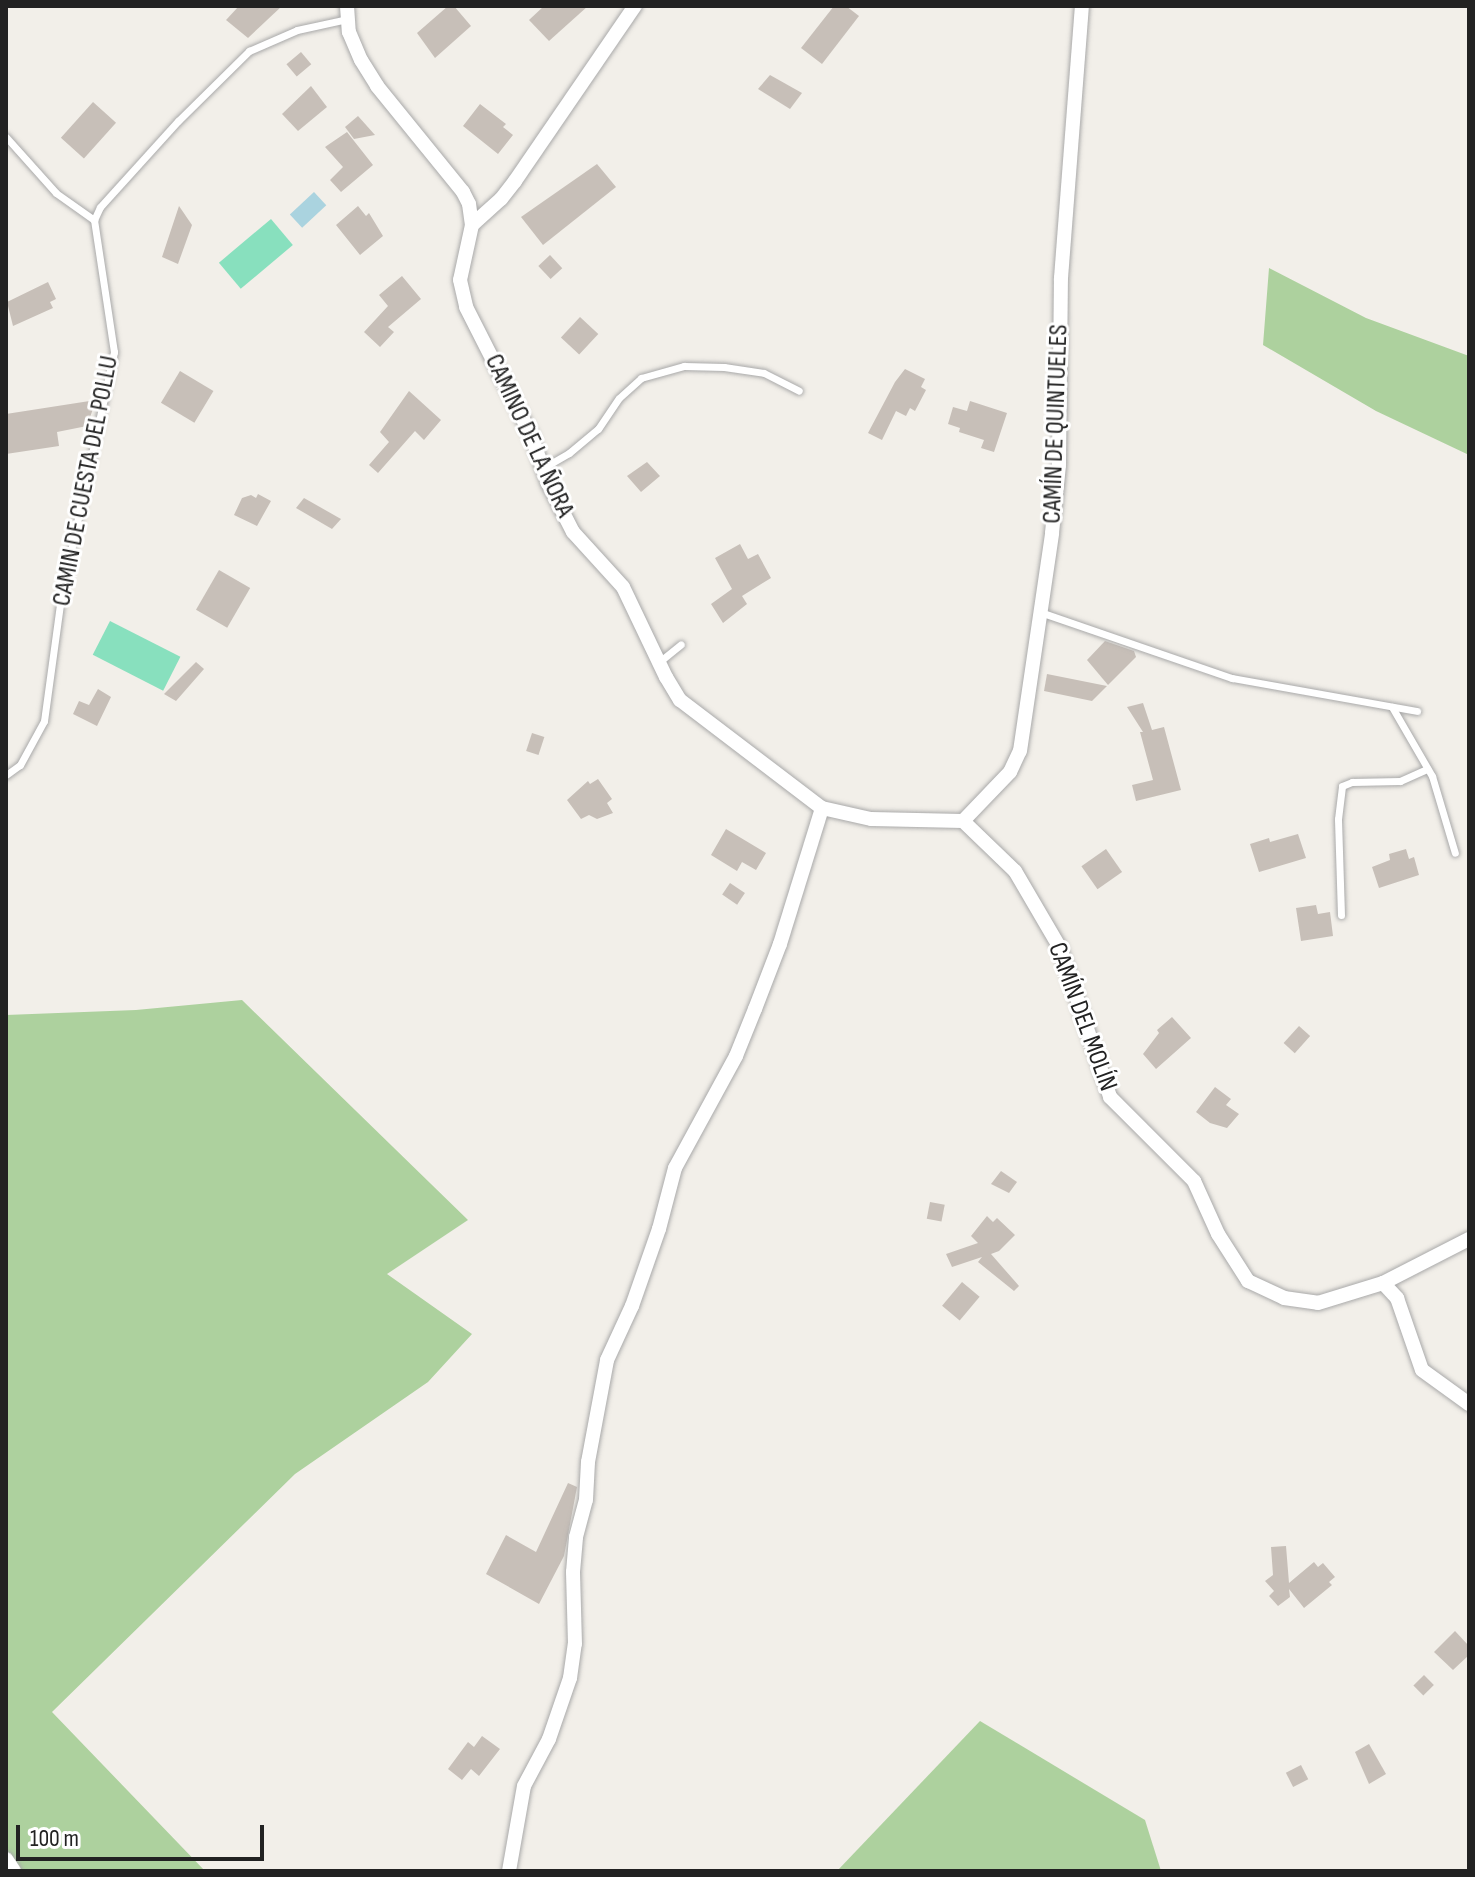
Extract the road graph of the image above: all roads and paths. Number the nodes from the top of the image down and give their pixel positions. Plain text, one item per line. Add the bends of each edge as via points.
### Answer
1 (635, 6) edge
2 (1082, 6) edge
3 (347, 12) edge
4 (6, 137) edge
5 (94, 220) junction
6 (472, 225) junction
7 (799, 391) dead end
8 (543, 468) junction
9 (1038, 611) junction
10 (681, 644) dead end
11 (659, 662) junction
12 (1392, 707) junction
13 (1417, 711) dead end
14 (1427, 769) junction
15 (6, 775) edge
16 (822, 808) junction
17 (963, 821) junction
18 (1455, 853) dead end
19 (1341, 915) dead end
20 (1469, 1239) edge
21 (1383, 1283) junction
22 (1469, 1404) edge
23 (6, 1859) edge
24 (14, 1871) edge
25 (509, 1871) edge

1 - 6 street via 515,181
2 - 9 street, CAMÍN DE QUINTUELES via 1061,278 1059,465
3 - 5 lane via 249,51 213,82
3 - 6 street via 361,60 463,192
4 - 5 lane via 56,193
5 - 15 lane, CAMIN DE CUESTA DEL POLLU via 114,352 61,597 44,721 20,765
6 - 8 street, CAMINO DE LA ÑORA via 460,280 466,307
7 - 8 lane via 764,373 724,367 684,366 641,378 598,429
8 - 11 street, CAMINO DE LA ÑORA via 573,532 623,587
9 - 12 lane via 1232,678
9 - 17 street, CAMÍN DE QUINTUELES via 1020,751 1010,772
10 - 11 lane
11 - 16 street, CAMINO DE LA ÑORA via 680,700
12 - 13 lane
12 - 14 lane
14 - 18 lane
14 - 19 lane via 1400,781 1342,786
16 - 17 street via 871,819
16 - 25 street via 755,1009 736,1056 675,1168 650,1254 607,1360 576,1537 570,1678 549,1739 524,1786
17 - 21 street, CAMÍN DEL MOLÍN via 1015,871 1060,948 1110,1097 1194,1181 1218,1234 1248,1281 1284,1298 1318,1303
20 - 21 street, CAMÍN DEL MOLÍN
21 - 22 street via 1397,1298 1422,1370
23 - 24 street

